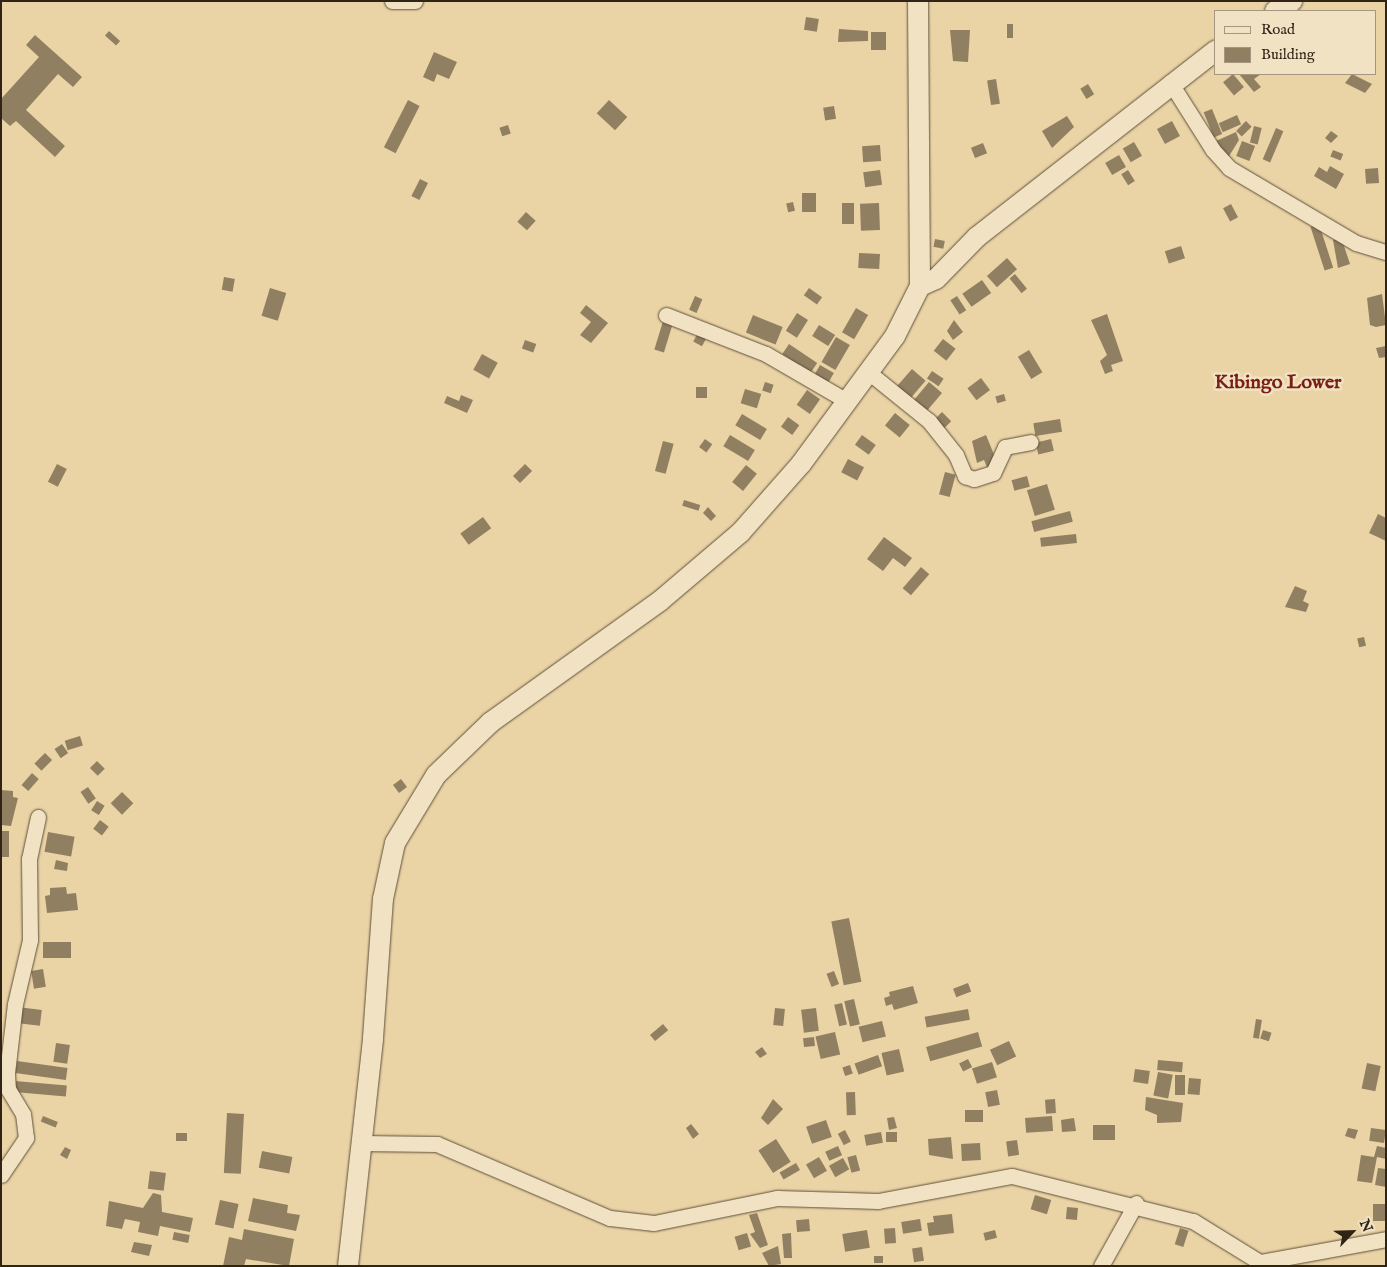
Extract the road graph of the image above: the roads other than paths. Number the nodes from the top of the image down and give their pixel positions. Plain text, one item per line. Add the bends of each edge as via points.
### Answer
1 (392, 1) edge
2 (415, 1) edge
3 (918, 1) edge
4 (1292, 1) edge
5 (1277, 10) edge
6 (1214, 51) edge
7 (1170, 82) junction
8 (1386, 252) edge
9 (920, 286) junction
10 (666, 315) dead end
11 (868, 372) junction
12 (847, 402) junction
13 (1031, 442) dead end
14 (38, 818) dead end
15 (360, 1143) junction
16 (1, 1175) edge
17 (1136, 1203) junction
18 (1386, 1239) edge
19 (1264, 1264) edge
20 (348, 1266) edge
21 (1101, 1266) edge

1 - 2 street
3 - 9 street
4 - 5 street
6 - 7 street
7 - 8 street via 1229,168 1356,243
7 - 9 street via 977,237 936,279
9 - 11 street via 894,336
10 - 12 street via 766,354
11 - 12 street
11 - 13 street via 929,421 956,455 965,476 974,479 993,473 1006,447
12 - 15 street via 801,464 722,550 490,722 436,775 408,815 388,866 383,899
14 - 16 street via 29,859 30,940 15,1004 7,1072 8,1089 23,1114 26,1138
15 - 17 street via 437,1144 625,1221 674,1220 777,1198 878,1200 1012,1176 1026,1182
15 - 20 street
17 - 19 street via 1193,1221
17 - 21 street
18 - 19 street

